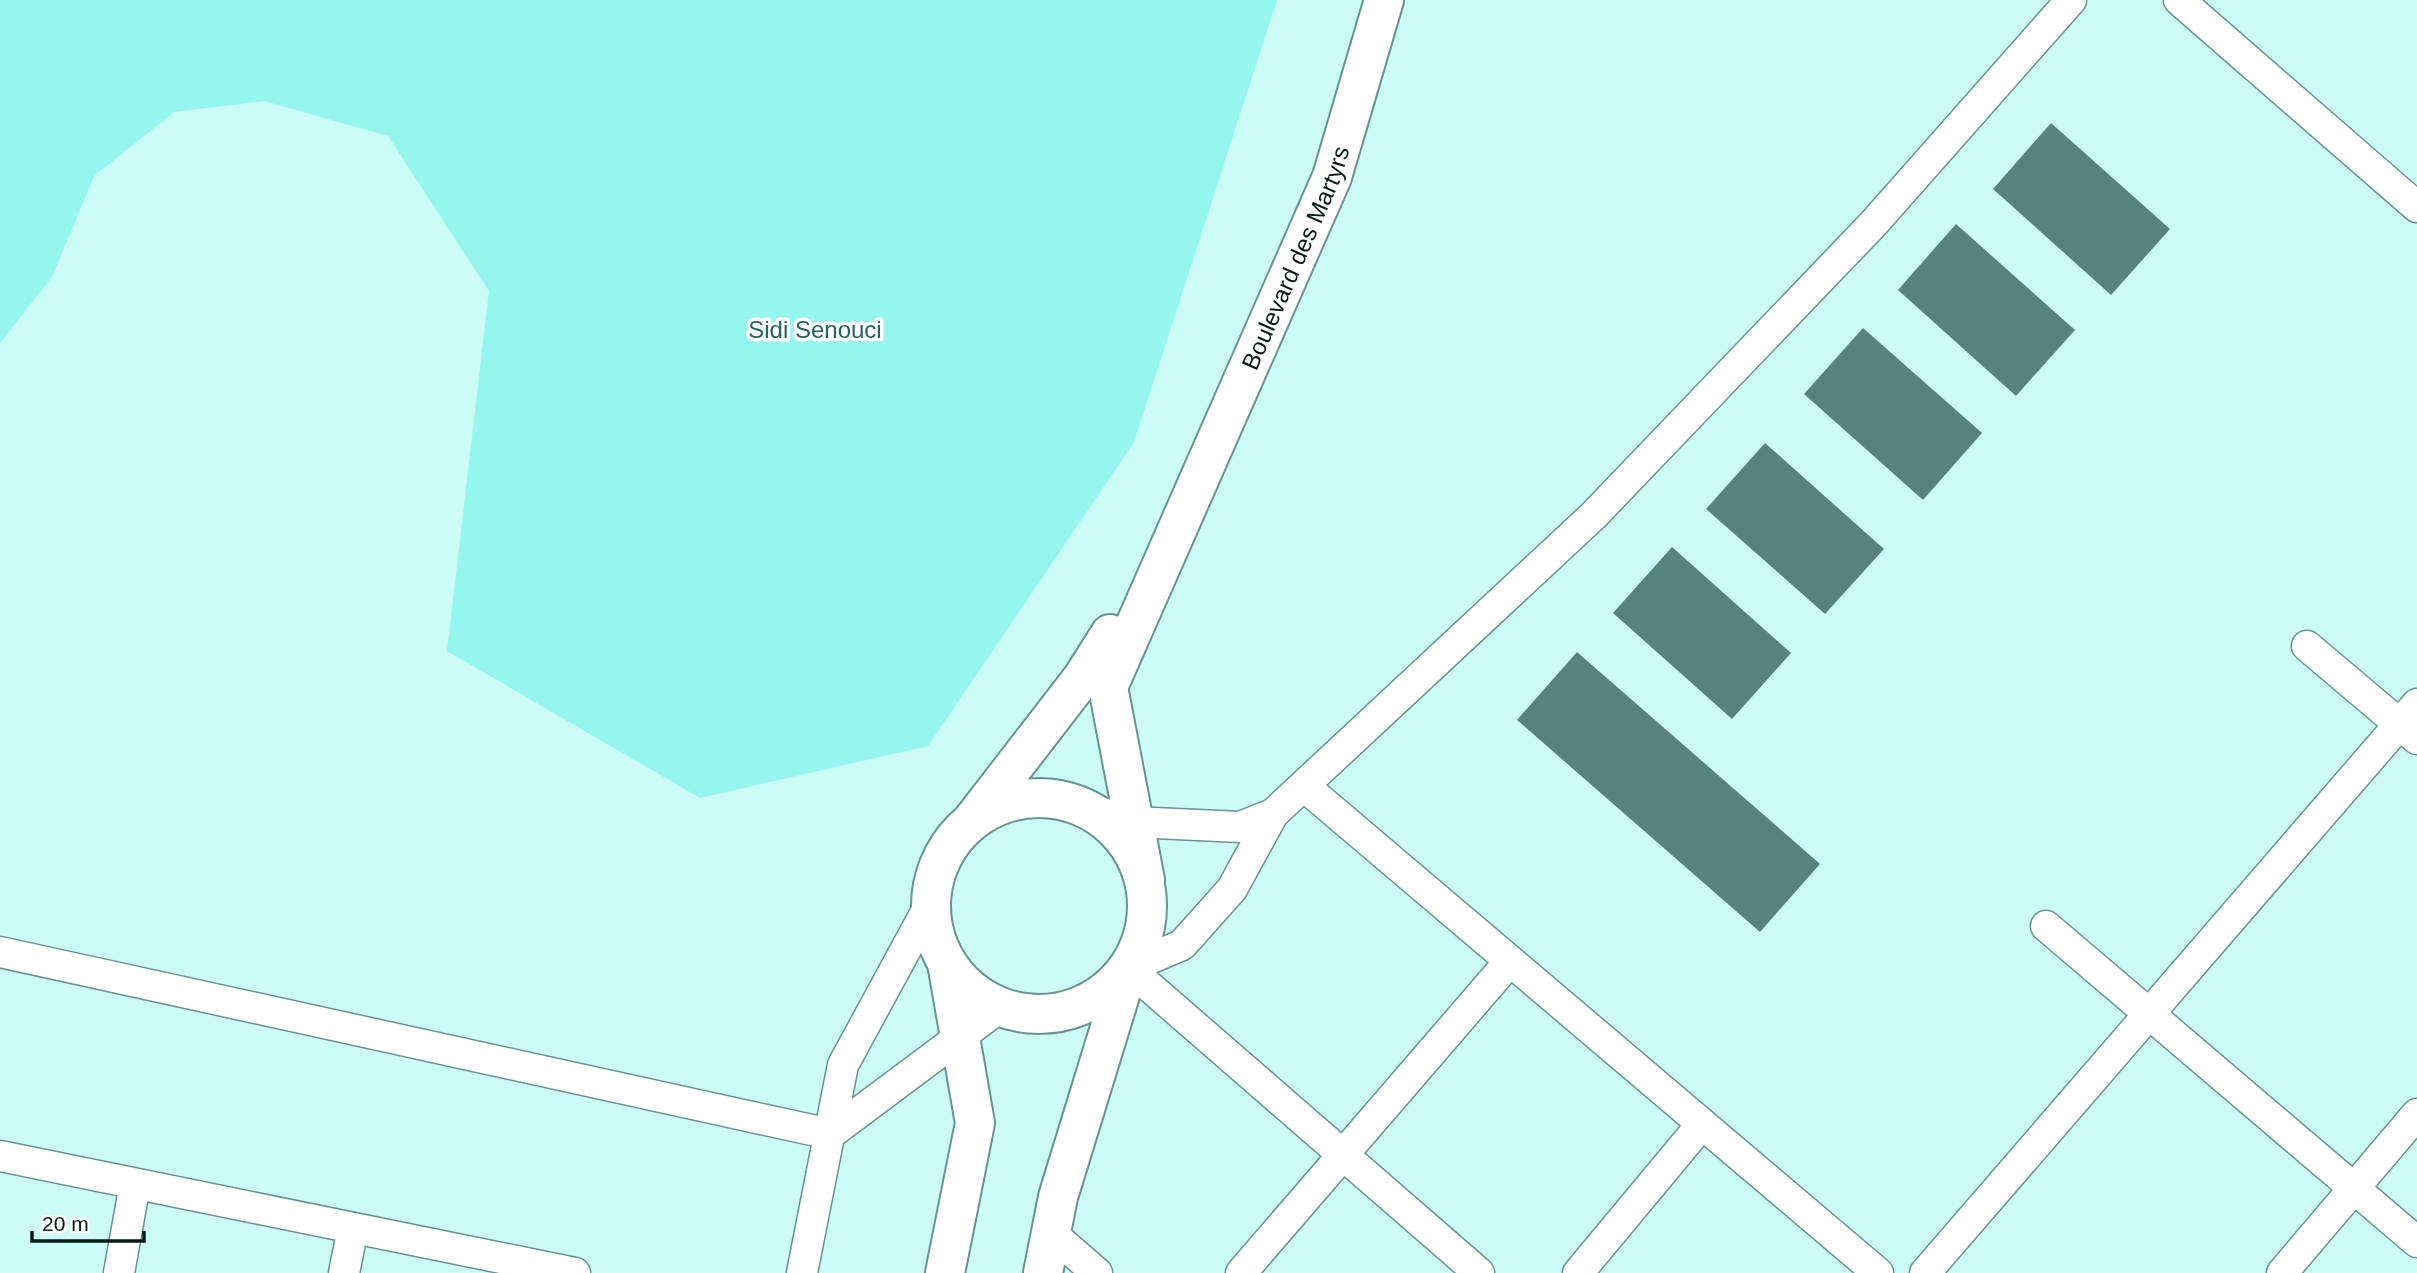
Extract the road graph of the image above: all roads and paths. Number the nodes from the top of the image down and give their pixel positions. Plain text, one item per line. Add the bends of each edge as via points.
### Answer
1 (1384, 0) edge
2 (2071, 0) edge
3 (2179, 0) edge
4 (2417, 207) edge
5 (1186, 509) junction
6 (2307, 646) dead end
7 (2411, 723) edge
8 (1304, 786) junction
9 (1088, 809) junction
10 (1273, 814) junction
11 (971, 822) junction
12 (1133, 822) junction
13 (1145, 880) junction
14 (931, 903) junction
15 (2046, 926) dead end
16 (0, 952) edge
17 (1510, 961) junction
18 (947, 962) junction
19 (1128, 968) junction
20 (1000, 1007) junction
21 (2149, 1014) junction
22 (960, 1040) junction
23 (919, 1070) junction
24 (2417, 1114) edge
25 (975, 1123) junction
26 (1702, 1124) junction
27 (830, 1134) junction
28 (1343, 1155) junction
29 (0, 1156) edge
30 (135, 1184) junction
31 (2354, 1188) junction
32 (353, 1228) junction
33 (1051, 1233) junction
34 (2417, 1242) edge
35 (568, 1272) edge
36 (119, 1273) edge
37 (344, 1273) edge
38 (802, 1273) edge
39 (945, 1273) edge
40 (1043, 1273) edge
41 (1097, 1273) edge
42 (1241, 1273) edge
43 (1479, 1273) edge
44 (1578, 1273) edge
45 (1878, 1273) edge
46 (1925, 1273) edge
47 (2281, 1273) edge

1 - 5 main road, Boulevard des Martyrs via 1332,177
2 - 8 street via 1874,222 1594,515
3 - 4 street
5 - 11 main road via 1083,677
5 - 12 main road via 1108,687
6 - 7 street
7 - 21 street
8 - 10 street
8 - 17 street
9 - 11 main road via 1059,800 1028,799 998,806
9 - 12 street
9 - 13 main road via 1114,826 1133,850
10 - 12 street via 1240,827
10 - 19 street via 1232,888 1182,945
11 - 14 main road via 950,845 936,873
12 - 13 main road
13 - 19 main road via 1142,941
14 - 18 main road via 934,934
14 - 27 street via 843,1065
15 - 21 street
16 - 27 street
17 - 26 street
17 - 28 street
18 - 20 main road via 970,989
18 - 22 main road
19 - 20 main road via 1103,994 1071,1010 1036,1015
19 - 28 street
19 - 33 main road
20 - 22 street
21 - 31 street
21 - 46 street
22 - 23 street
22 - 25 main road
23 - 25 street via 944,1078
23 - 27 street
24 - 31 street
25 - 39 main road
26 - 44 street
26 - 45 street
27 - 38 street
28 - 42 street
28 - 43 street
29 - 30 street
30 - 32 street
30 - 36 street
31 - 34 street
31 - 47 street
32 - 35 street
32 - 37 street
33 - 40 main road
33 - 41 street

